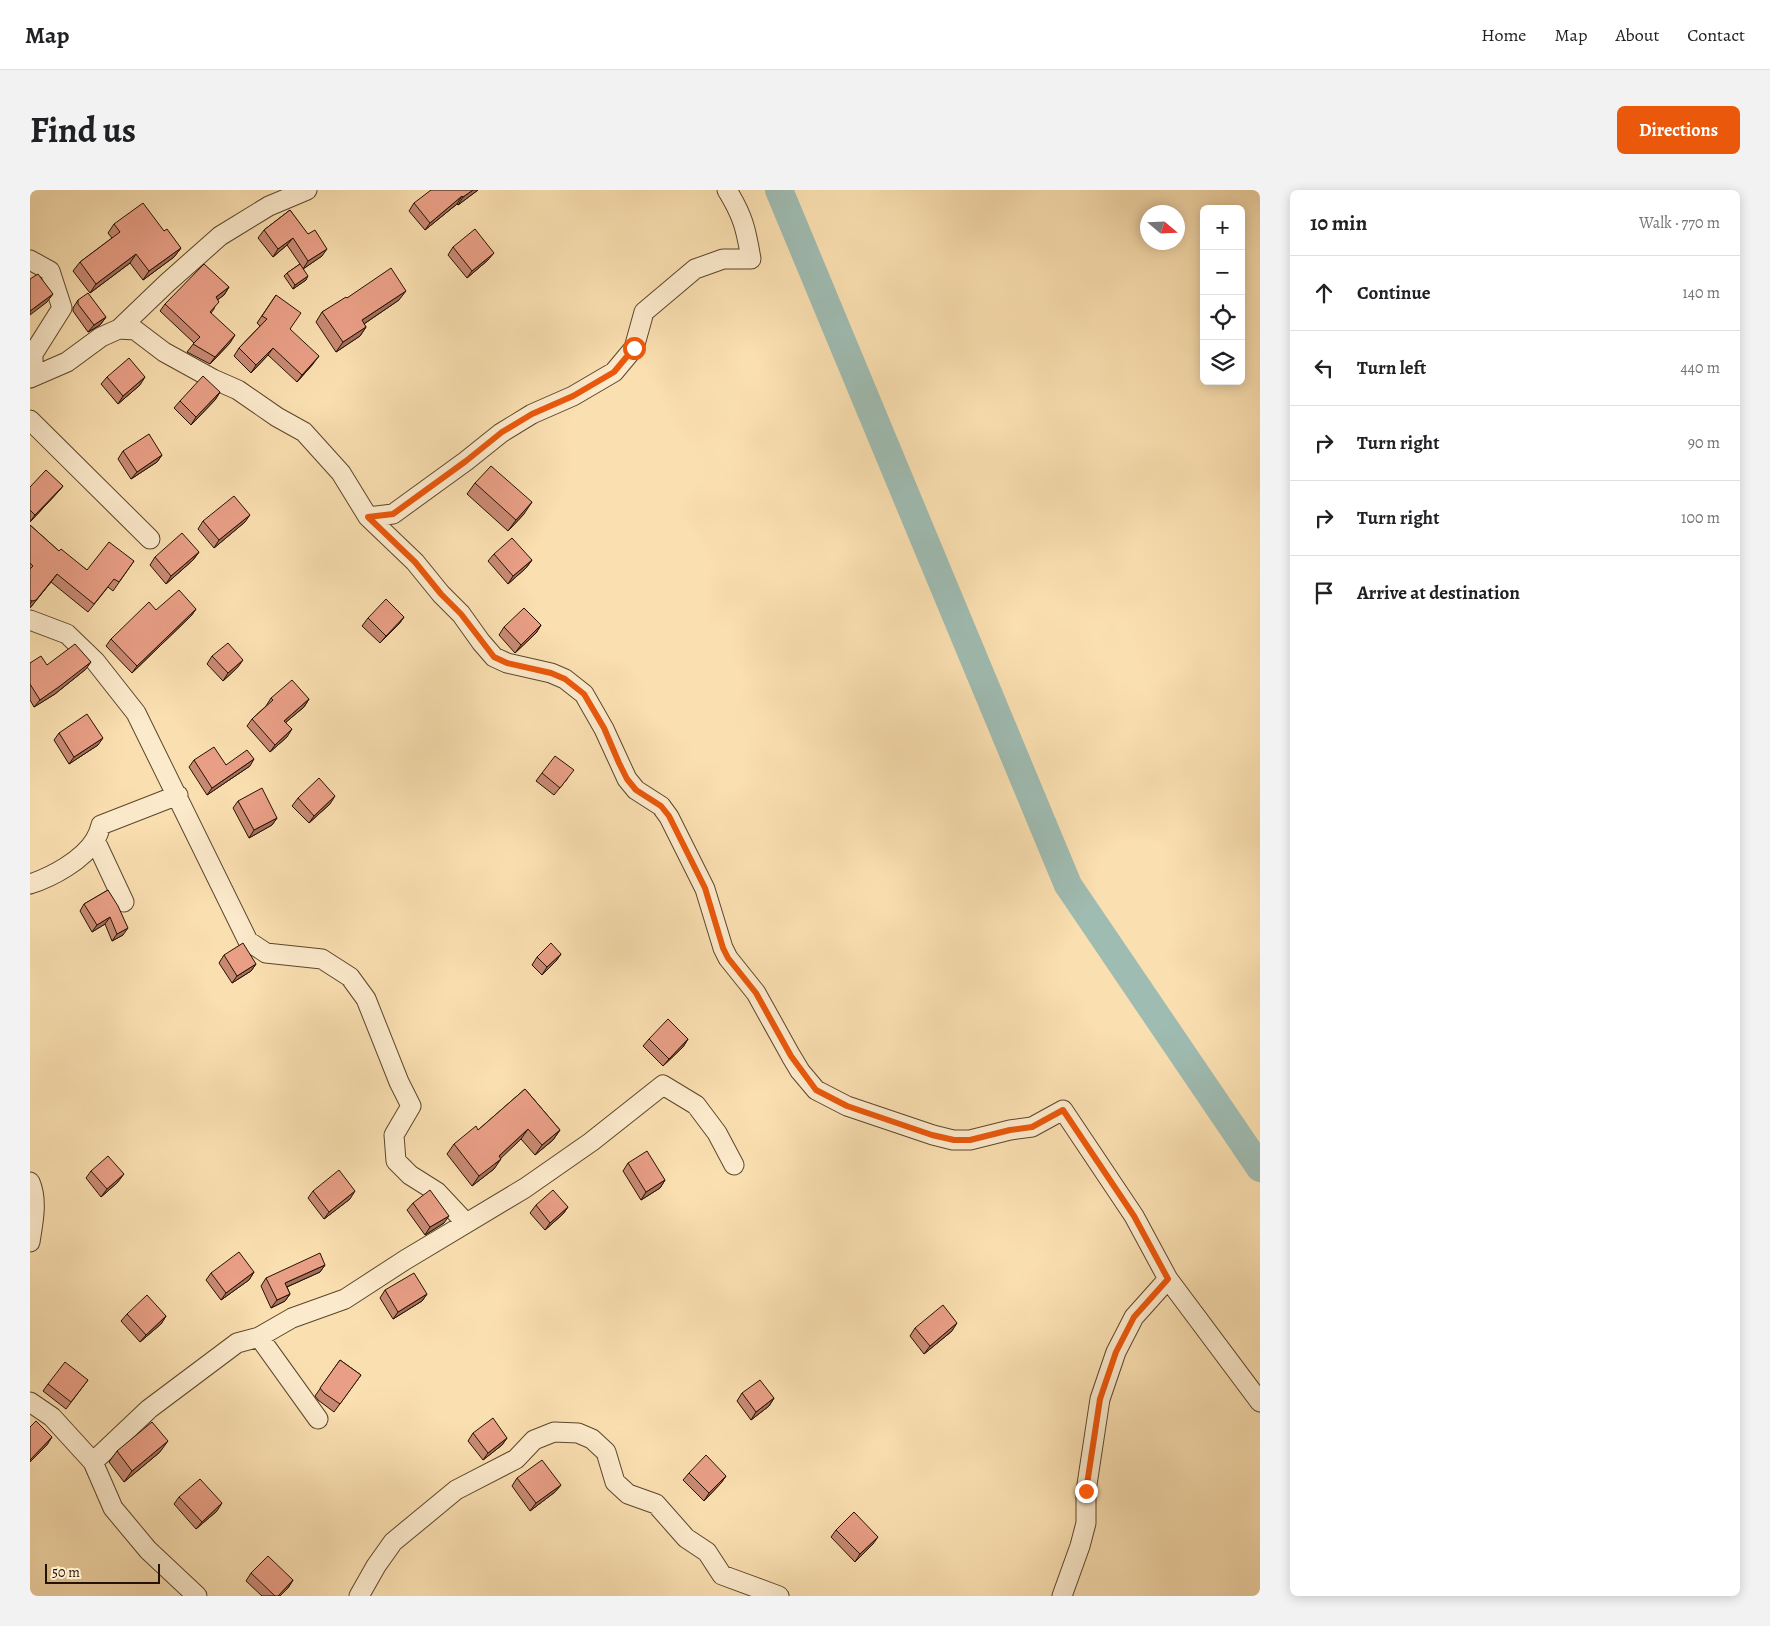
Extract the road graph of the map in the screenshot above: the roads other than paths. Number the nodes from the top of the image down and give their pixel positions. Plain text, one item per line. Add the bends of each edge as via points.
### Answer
1 (307, 190) edge
2 (727, 190) edge
3 (30, 260) edge
4 (119, 329) junction
5 (32, 377) edge
6 (30, 420) edge
7 (368, 517) junction
8 (150, 539) dead end
9 (30, 620) edge
10 (178, 796) junction
11 (96, 840) junction
12 (30, 884) edge
13 (124, 902) dead end
14 (734, 1165) dead end
15 (30, 1182) edge
16 (466, 1223) junction
17 (30, 1242) edge
18 (1168, 1279) junction
19 (259, 1337) junction
20 (30, 1402) edge
21 (1260, 1402) edge
22 (318, 1419) dead end
23 (93, 1462) junction
24 (197, 1596) edge
25 (359, 1596) edge
26 (779, 1596) edge
27 (1062, 1596) edge

1 - 4 street via 269,206 220,236
2 - 7 street via 746,230 751,259 722,259 695,268 644,312 634,348 614,372 502,432 393,514
3 - 5 street via 50,271 62,308 33,354
4 - 5 street via 100,337 67,362
4 - 7 street via 135,330 164,352 238,390 304,432 340,473
6 - 8 street
7 - 18 street via 415,562 494,657 551,673 584,694 627,779 669,816 705,888 728,958 756,993 791,1056 816,1090 847,1106 954,1140 970,1140 1032,1127 1063,1110 1134,1216
9 - 10 street via 67,634 95,661 136,712
10 - 11 street via 102,825
10 - 16 street via 248,941 266,953 322,959 350,978 366,999 411,1106 394,1135 396,1160 410,1175 437,1192
11 - 12 street via 83,854 49,878
11 - 13 street
14 - 16 street via 717,1133 696,1105 663,1085 592,1142
15 - 17 street via 33,1220
16 - 19 street via 345,1299 292,1318
18 - 21 street
18 - 27 street via 1134,1317 1116,1352 1100,1399 1086,1491 1086,1523
19 - 22 street
19 - 23 street via 237,1343 165,1397
20 - 23 street via 52,1417
23 - 24 street via 114,1508 148,1550
25 - 26 street via 393,1542 456,1490 516,1459 534,1440 554,1432 578,1432 592,1439 606,1452 615,1482 628,1494 656,1504 686,1538 707,1552 722,1575

